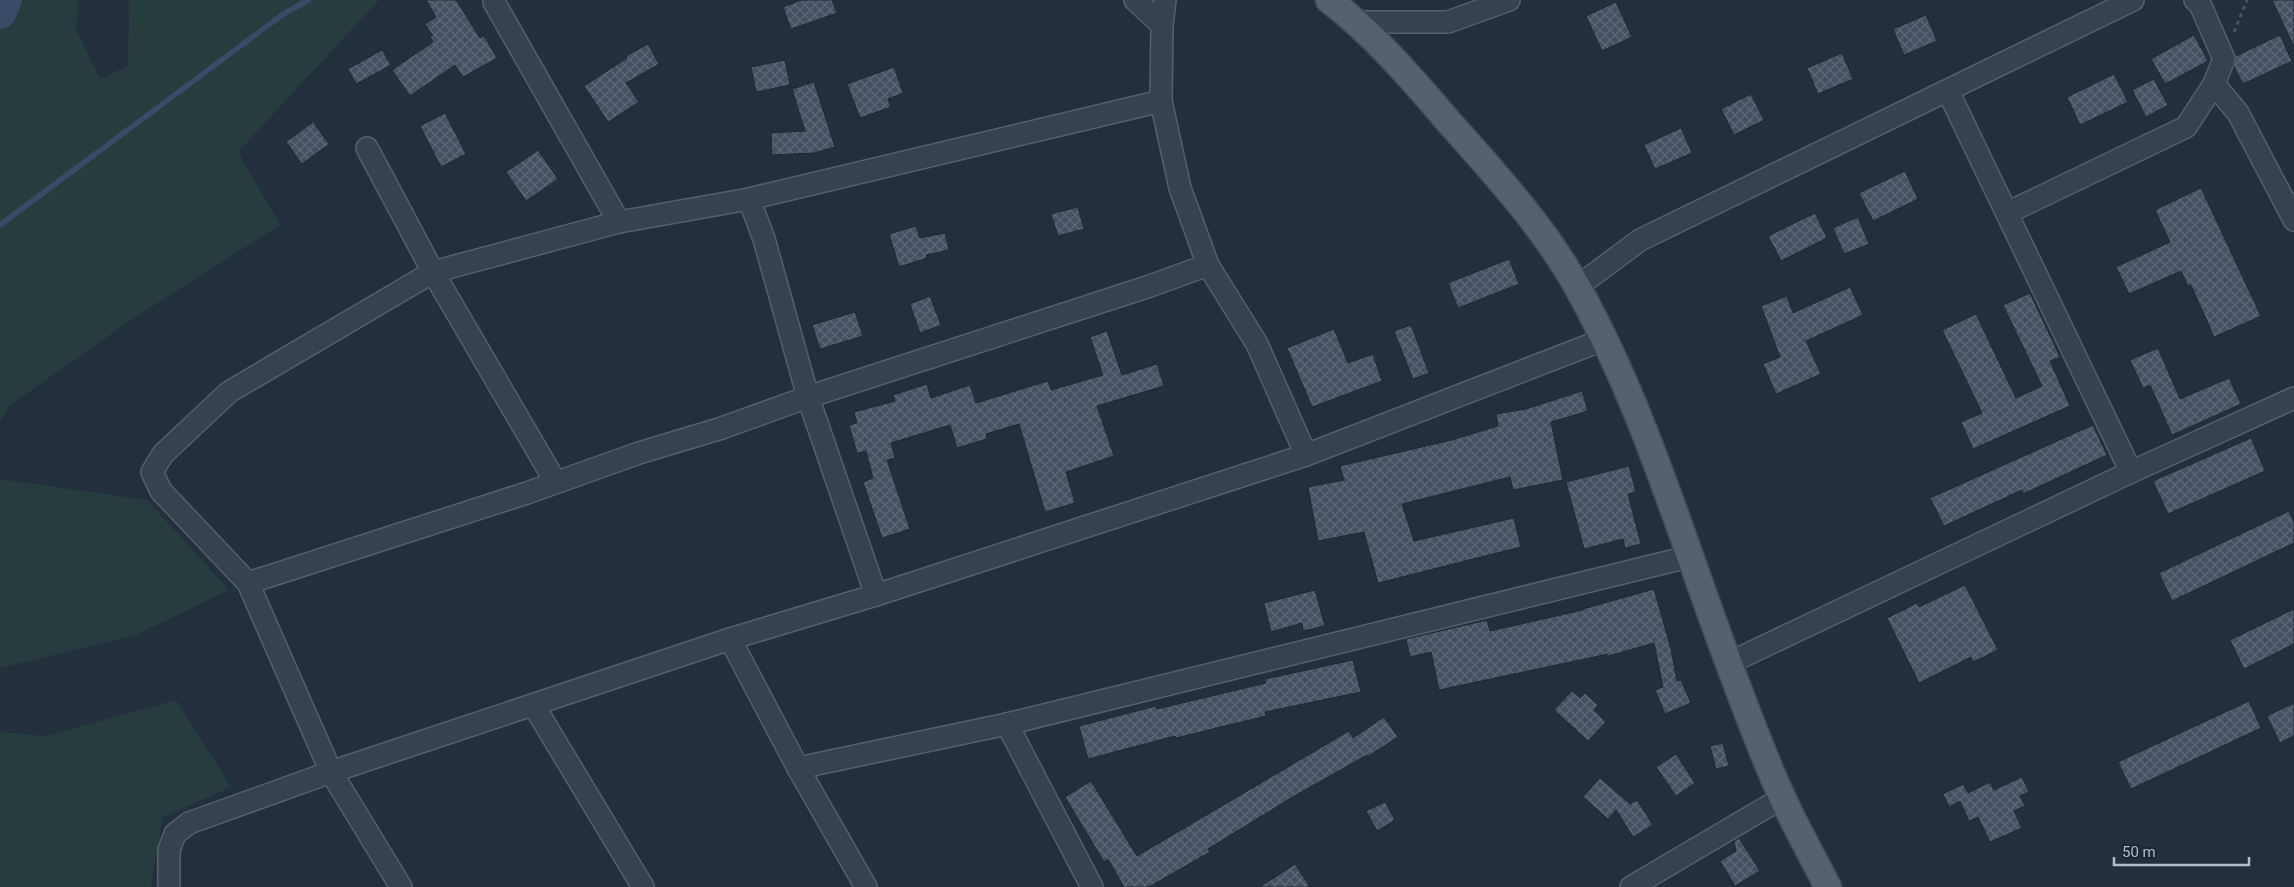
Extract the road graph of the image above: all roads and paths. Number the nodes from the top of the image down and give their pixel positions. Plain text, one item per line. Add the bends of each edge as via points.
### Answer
1 (1135, 0) edge
2 (1165, 0) edge
3 (1329, 0) edge
4 (1509, 0) edge
5 (2133, 0) edge
6 (2195, 0) edge
7 (2247, 0) edge
8 (494, 2) dead end
9 (1358, 22) junction
10 (1162, 24) junction
11 (2224, 58) junction
12 (2214, 84) junction
13 (1948, 91) junction
14 (1161, 101) junction
15 (367, 148) dead end
16 (749, 199) junction
17 (2007, 213) junction
18 (2294, 220) edge
19 (619, 222) junction
20 (1208, 265) junction
21 (433, 272) junction
22 (1578, 287) junction
23 (1605, 339) junction
24 (808, 397) junction
25 (2294, 398) edge
26 (1306, 455) junction
27 (2131, 472) junction
28 (555, 481) junction
29 (1692, 556) junction
30 (248, 583) junction
31 (876, 595) junction
32 (730, 639) junction
33 (1729, 663) junction
34 (534, 706) junction
35 (1007, 724) junction
36 (798, 768) junction
37 (331, 772) junction
38 (1782, 798) junction
39 (169, 887) edge
40 (401, 887) edge
41 (643, 887) edge
42 (866, 887) edge
43 (1092, 887) edge
44 (1631, 887) edge
45 (1828, 887) edge

1 - 10 street
2 - 10 street
3 - 9 main road
4 - 9 street via 1448,22
5 - 13 street
6 - 11 street via 2200,4
7 - 11 path
8 - 19 street
9 - 22 main road via 1502,182
10 - 14 street
11 - 12 street
12 - 17 street via 2186,128
12 - 18 street via 2238,113
13 - 17 street
13 - 22 street via 1640,240
14 - 16 street
14 - 20 street via 1180,188
15 - 21 street
16 - 19 street
16 - 24 street via 764,239
17 - 27 street
19 - 21 street
20 - 24 street via 1147,288
20 - 26 street via 1257,344
21 - 28 street
21 - 30 street via 229,392 159,460 152,472 161,491
22 - 23 main road
23 - 26 street
23 - 29 main road
24 - 28 street
24 - 31 street
25 - 27 street
26 - 31 street
27 - 33 street
28 - 30 street
29 - 33 main road
29 - 35 street
30 - 37 street
31 - 32 street
32 - 34 street
32 - 36 street
33 - 38 main road
34 - 37 street
34 - 41 street
35 - 36 street
35 - 43 street
36 - 42 street
37 - 39 street via 189,823 175,834 169,850
37 - 40 street
38 - 44 street
38 - 45 main road

